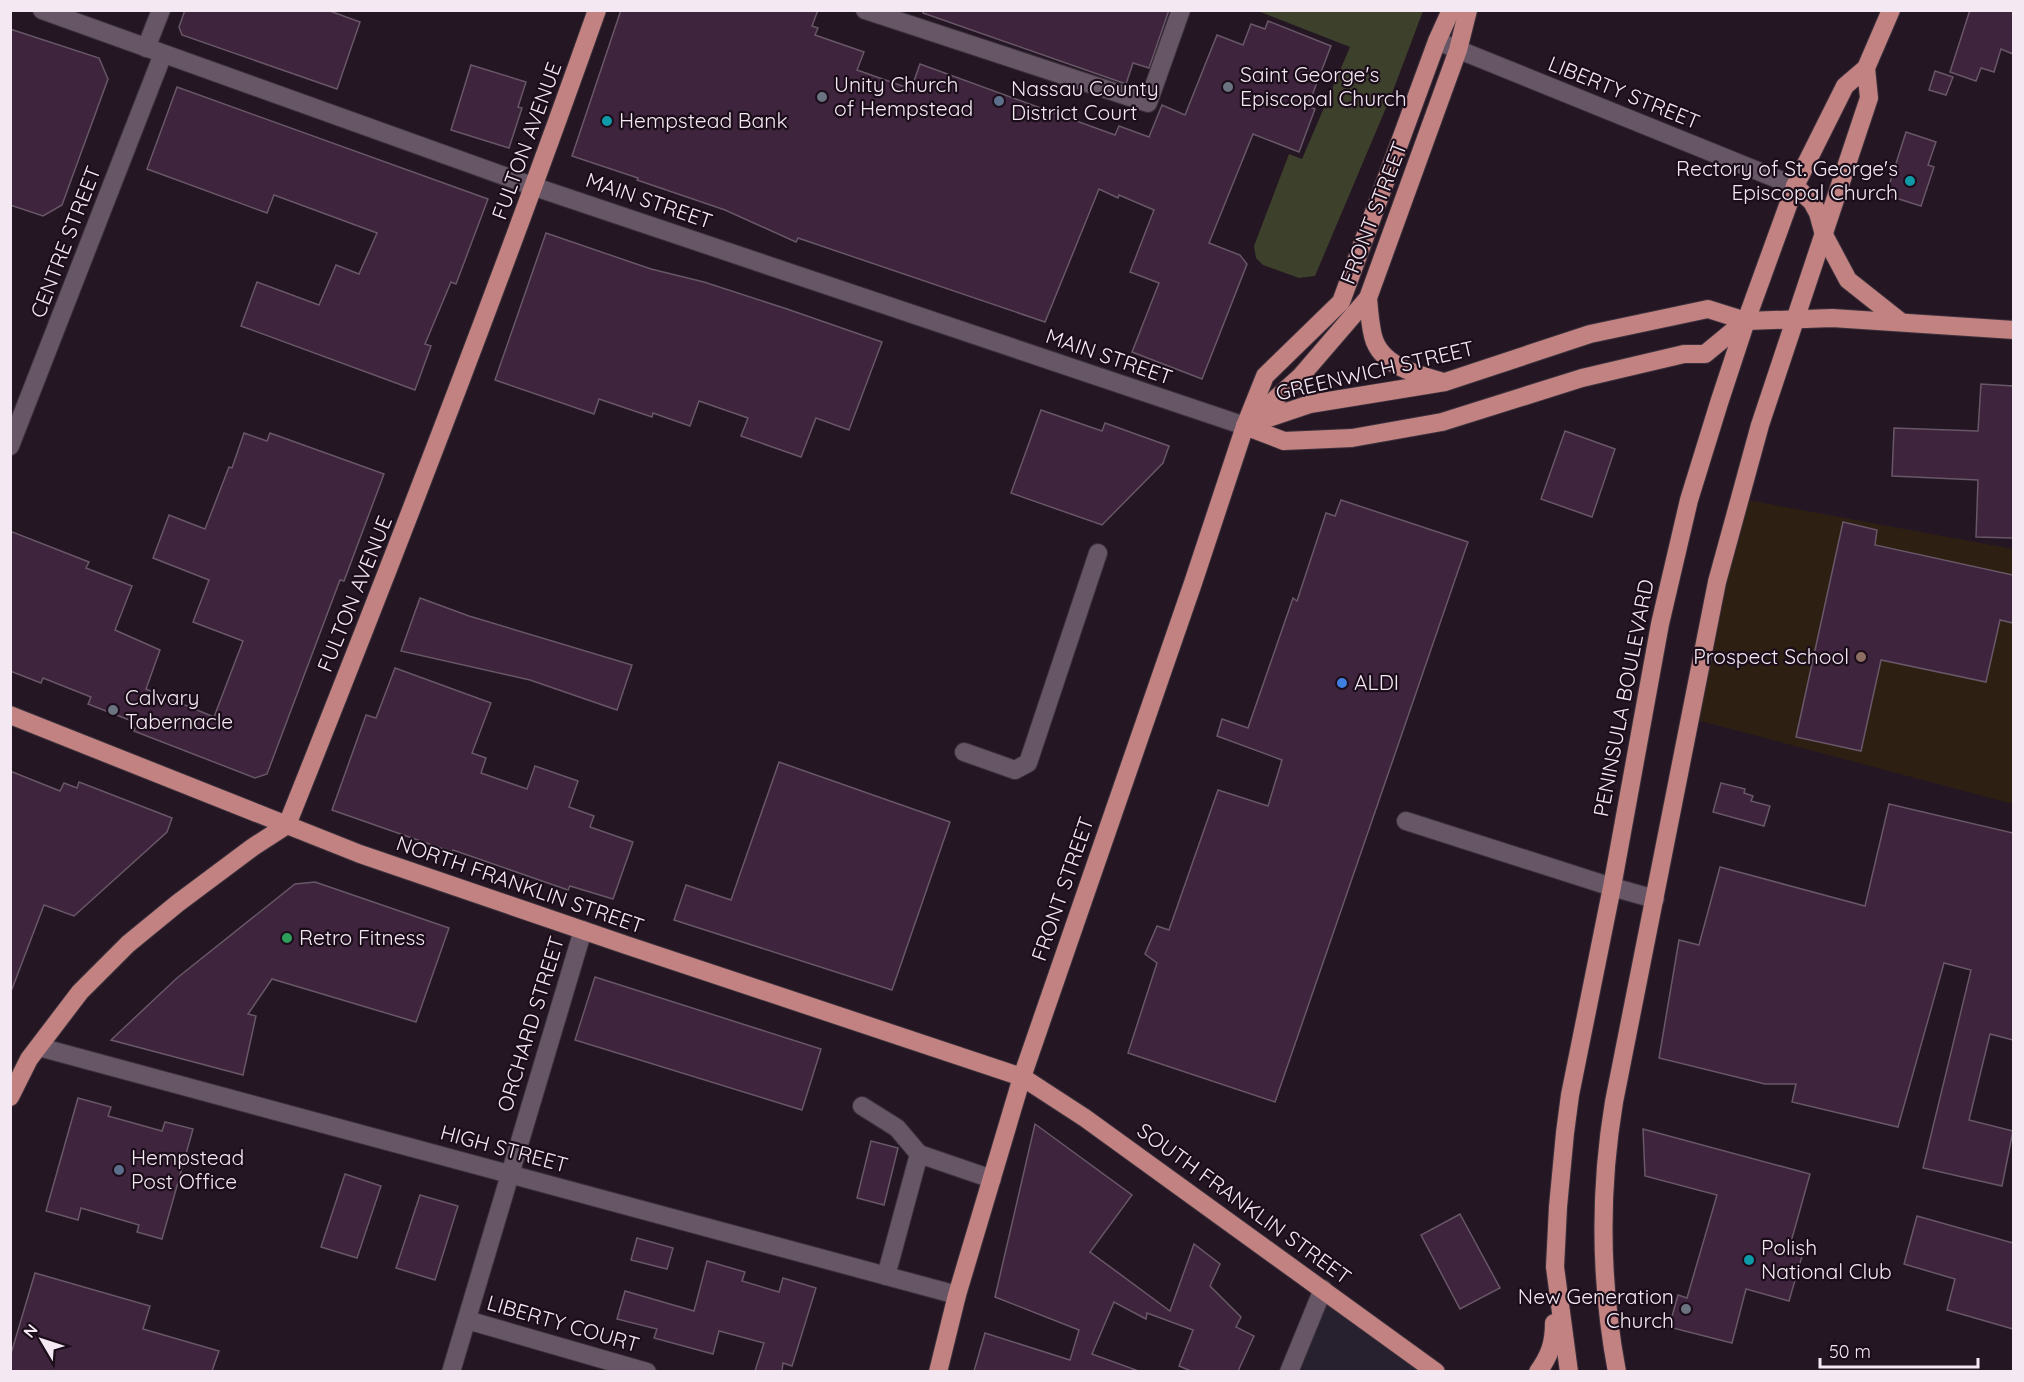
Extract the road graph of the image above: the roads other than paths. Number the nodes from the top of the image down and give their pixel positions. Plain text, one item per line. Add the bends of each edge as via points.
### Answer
1 (42, 10) edge
2 (161, 10) edge
3 (597, 10) edge
4 (865, 10) edge
5 (1181, 10) edge
6 (1450, 10) edge
7 (1468, 10) edge
8 (1891, 10) edge
9 (1437, 41) junction
10 (1458, 50) junction
11 (155, 51) junction
12 (1866, 68) junction
13 (1795, 186) junction
14 (535, 187) junction
15 (1824, 236) junction
16 (1368, 298) junction
17 (1796, 319) junction
18 (1746, 321) junction
19 (1901, 322) junction
20 (2013, 330) edge
21 (1445, 382) junction
22 (1245, 426) junction
23 (10, 446) edge
24 (1098, 553) dead end
25 (10, 715) edge
26 (964, 752) dead end
27 (1406, 821) dead end
28 (287, 825) junction
29 (1612, 887) junction
30 (1655, 899) junction
31 (583, 930) junction
32 (39, 1047) junction
33 (1022, 1077) junction
34 (10, 1097) edge
35 (862, 1106) dead end
36 (919, 1154) junction
37 (510, 1174) junction
38 (992, 1179) junction
39 (1555, 1267) junction
40 (886, 1276) junction
41 (1323, 1289) junction
42 (957, 1295) junction
43 (466, 1320) junction
44 (451, 1371) edge
45 (648, 1371) edge
46 (938, 1371) edge
47 (1289, 1371) edge
48 (1436, 1371) edge
49 (1538, 1371) edge
50 (1569, 1371) edge
51 (1617, 1371) edge

1 - 11 street, MAIN STREET
2 - 11 street, CENTRE STREET
3 - 14 main road, FULTON AVENUE
4 - 5 street via 1148,103
6 - 9 main road, FRONT STREET
7 - 10 main road, FRONT STREET
8 - 12 main road, PENINSULA BOULEVARD
9 - 10 street, LIBERTY STREET
9 - 22 main road, FRONT STREET via 1341,302 1265,375
10 - 13 street, LIBERTY STREET
10 - 16 main road, FRONT STREET
11 - 14 street, MAIN STREET
11 - 23 street, CENTRE STREET
12 - 13 main road, PENINSULA BOULEVARD via 1845,86
12 - 15 main road, PENINSULA BOULEVARD via 1869,98
13 - 15 main road via 1812,202
13 - 18 main road, PENINSULA BOULEVARD
14 - 22 street, MAIN STREET
14 - 28 main road, FULTON AVENUE
15 - 17 main road, PENINSULA BOULEVARD
15 - 19 main road via 1848,280
16 - 21 main road via 1373,337 1382,353 1406,372
16 - 22 main road, FRONT STREET via 1300,377
17 - 18 main road, GREENWICH STREET
17 - 19 main road, GREENWICH STREET
17 - 30 main road, PENINSULA BOULEVARD via 1760,425 1716,582
18 - 21 main road, GREENWICH STREET via 1708,309 1590,334
18 - 22 main road, GREENWICH STREET via 1705,354 1684,354 1582,378 1442,422 1352,438 1284,441
18 - 29 main road, PENINSULA BOULEVARD via 1689,500 1653,659
19 - 20 main road, GREENWICH STREET
21 - 22 main road, GREENWICH STREET via 1311,404
22 - 33 main road, FRONT STREET
24 - 26 street via 1028,763 1015,770
25 - 28 main road, NORTH FRANKLIN STREET
27 - 29 street
28 - 31 main road, NORTH FRANKLIN STREET
28 - 32 main road via 128,944 82,990
29 - 30 street
29 - 39 main road, PENINSULA BOULEVARD via 1570,1095
30 - 51 main road, PENINSULA BOULEVARD via 1606,1148 1602,1221
31 - 33 main road, NORTH FRANKLIN STREET
31 - 37 street, ORCHARD STREET
32 - 34 main road
32 - 37 street, HIGH STREET
33 - 38 main road, FRONT STREET
33 - 41 main road, SOUTH FRANKLIN STREET
35 - 36 street via 903,1133
36 - 38 street
36 - 40 street
37 - 40 street, HIGH STREET
37 - 43 street, ORCHARD STREET
38 - 42 main road, FRONT STREET
39 - 49 main road via 1554,1342
39 - 50 main road, PENINSULA BOULEVARD
40 - 42 street, HIGH STREET
41 - 47 street
41 - 48 main road, SOUTH FRANKLIN STREET
42 - 46 main road, FRONT STREET
43 - 44 street, ORCHARD STREET
43 - 45 street, LIBERTY COURT

